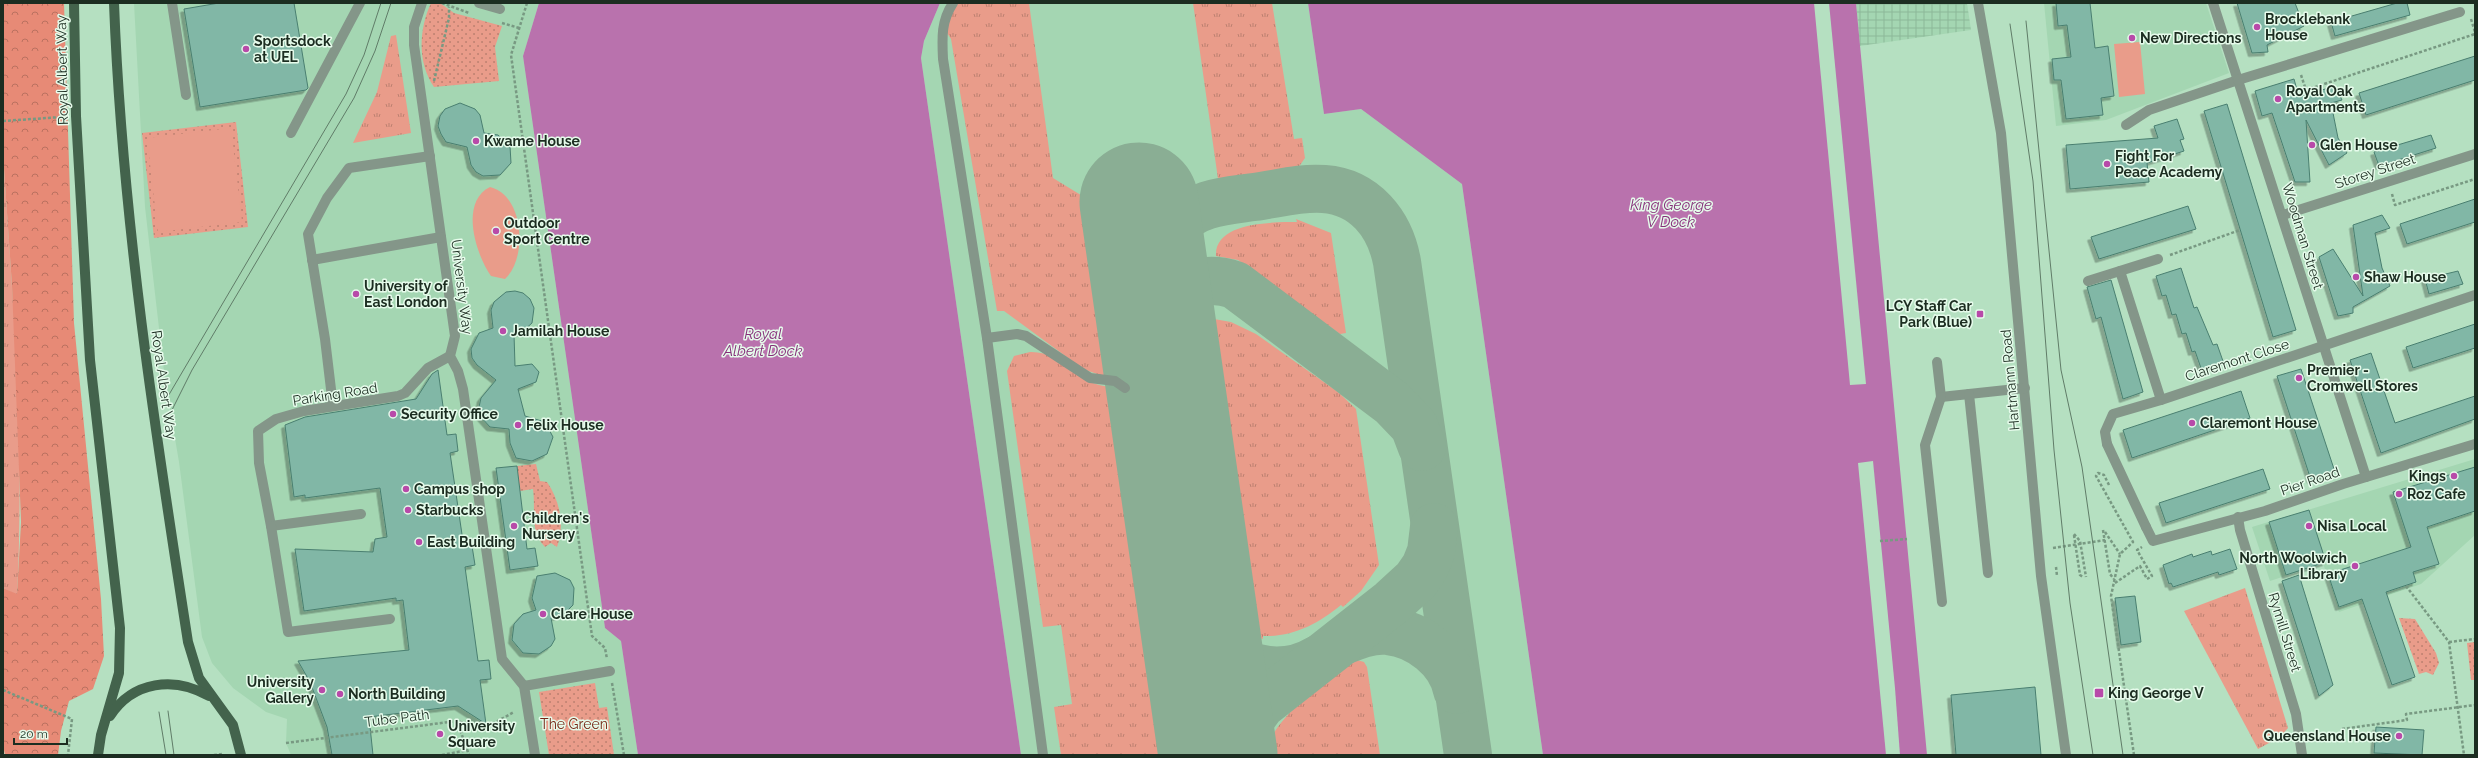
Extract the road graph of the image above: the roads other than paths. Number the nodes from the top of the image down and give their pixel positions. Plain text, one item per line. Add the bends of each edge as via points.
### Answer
1 (74, 3) edge
2 (114, 3) edge
3 (172, 3) edge
4 (360, 3) edge
5 (422, 3) edge
6 (479, 3) edge
7 (953, 3) edge
8 (1978, 3) edge
9 (2213, 3) edge
10 (500, 9) dead end
11 (2460, 12) dead end
12 (2238, 80) junction
13 (186, 95) dead end
14 (2126, 125) dead end
15 (291, 133) dead end
16 (2475, 154) edge
17 (430, 156) junction
18 (2283, 215) junction
19 (442, 237) junction
20 (2158, 259) road end
21 (312, 260) junction
22 (2120, 271) junction
23 (2088, 280) dead end
24 (2475, 296) edge
25 (987, 338) junction
26 (2323, 346) junction
27 (450, 356) junction
28 (1937, 362) dead end
29 (1126, 388) dead end
30 (2025, 388) junction
31 (1969, 394) junction
32 (1941, 398) junction
33 (2161, 400) junction
34 (333, 406) junction
35 (2475, 444) edge
36 (2366, 477) junction
37 (361, 514) dead end
38 (2238, 518) junction
39 (271, 526) junction
40 (2153, 541) joint
41 (1988, 573) dead end
42 (1942, 602) dead end
43 (390, 619) dead end
44 (610, 671) road end
45 (524, 686) junction
46 (211, 697) junction
47 (106, 722) junction
48 (98, 755) edge
49 (241, 755) edge
50 (535, 755) edge
51 (1043, 755) edge
52 (2066, 755) edge
53 (2302, 755) edge

1 - 47 main road, Royal Albert Way via 76,116 90,360 120,628 119,673
2 - 46 main road, Royal Albert Way via 116,56 137,295 154,419 192,661
3 - 13 street
4 - 15 street
5 - 17 street, University Way via 414,27 414,45
6 - 10 street
7 - 25 street via 944,19 941,33 943,59
8 - 30 street, Hartmann Road via 2001,133
9 - 12 street, Woodman Street
11 - 12 street
12 - 14 street via 2148,110
12 - 18 street, Woodman Street
16 - 18 street, Storey Street
17 - 19 street, University Way
17 - 21 street via 349,168 327,198 308,234
18 - 26 street, Woodman Street
19 - 21 street
19 - 27 street, University Way via 455,336
20 - 22 street
21 - 34 street
22 - 23 street
22 - 33 street
24 - 26 street, Claremont Close
25 - 29 street via 1018,334 1026,336 1090,378 1115,381
25 - 51 street
26 - 33 street, Claremont Close
26 - 36 street, Woodman Street
27 - 34 street, Parking Road via 428,368 405,393 398,396
27 - 45 street via 463,389 502,659
28 - 32 street
30 - 31 street
30 - 52 street, Hartmann Road via 2041,576
31 - 32 street
31 - 41 street
32 - 42 street via 1925,445
33 - 40 street, Claremont Close via 2113,414 2105,432 2107,444
34 - 39 street, Parking Road via 276,419 258,431 259,463
35 - 36 street, Pier Road
36 - 38 street, Pier Road
37 - 39 street
38 - 40 street, Pier Road
38 - 53 street, Rymill Street via 2296,714
39 - 43 street via 288,632
44 - 45 street
45 - 50 street
46 - 47 main road via 196,688 179,684 150,686 129,695 116,707
46 - 49 main road, Royal Albert Way via 232,725
47 - 48 main road, Royal Albert Way

